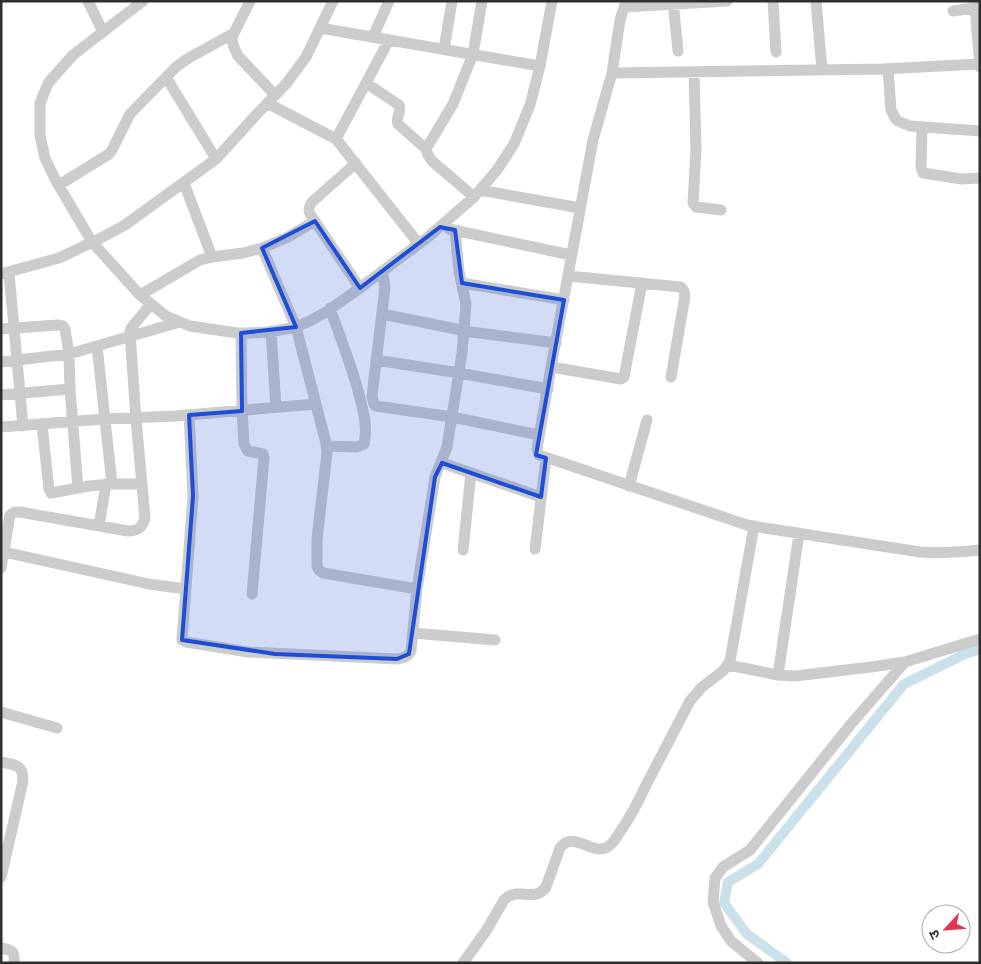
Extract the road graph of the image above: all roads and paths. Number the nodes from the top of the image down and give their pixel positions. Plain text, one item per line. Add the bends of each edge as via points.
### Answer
1 (88, 1) edge
2 (143, 1) edge
3 (250, 1) edge
4 (333, 1) edge
5 (389, 1) edge
6 (452, 1) edge
7 (482, 1) edge
8 (552, 1) edge
9 (727, 1) edge
10 (773, 1) edge
11 (816, 1) edge
12 (673, 3) edge
13 (625, 4) edge
14 (978, 7) edge
15 (953, 11) dead end
16 (320, 28) junction
17 (103, 32) junction
18 (234, 33) junction
19 (373, 37) junction
20 (389, 40) junction
21 (979, 48) edge
22 (444, 49) junction
23 (678, 51) dead end
24 (776, 52) dead end
25 (473, 54) junction
26 (540, 66) junction
27 (979, 66) edge
28 (888, 69) junction
29 (822, 70) junction
30 (694, 72) junction
31 (612, 73) junction
32 (166, 77) junction
33 (366, 83) junction
34 (271, 99) junction
35 (922, 127) junction
36 (980, 131) edge
37 (336, 139) junction
38 (426, 149) junction
39 (216, 159) junction
40 (356, 163) junction
41 (980, 178) edge
42 (184, 183) junction
43 (58, 185) junction
44 (477, 193) junction
45 (580, 208) junction
46 (721, 210) dead end
47 (315, 221) junction
48 (440, 227) junction
49 (455, 230) junction
50 (92, 242) junction
51 (419, 244) junction
52 (262, 248) junction
53 (572, 255) junction
54 (212, 257) junction
55 (382, 272) junction
56 (5, 274) edge
57 (568, 276) junction
58 (462, 283) junction
59 (642, 283) junction
60 (360, 288) junction
61 (140, 295) junction
62 (564, 300) junction
63 (151, 304) junction
64 (330, 308) junction
65 (382, 314) junction
66 (180, 322) junction
67 (296, 327) junction
68 (1, 329) edge
69 (14, 329) junction
70 (464, 330) junction
71 (272, 331) junction
72 (241, 333) junction
73 (130, 337) junction
74 (556, 343) junction
75 (97, 346) junction
76 (69, 354) junction
77 (18, 360) junction
78 (376, 360) junction
79 (1, 362) edge
80 (551, 367) junction
81 (459, 373) junction
82 (671, 378) dead end
83 (70, 389) junction
84 (548, 389) junction
85 (20, 394) junction
86 (1, 395) edge
87 (316, 404) junction
88 (374, 404) junction
89 (276, 408) junction
90 (242, 411) junction
91 (364, 414) junction
92 (189, 415) junction
93 (452, 417) junction
94 (104, 419) junction
95 (136, 419) junction
96 (647, 420) dead end
97 (72, 422) junction
98 (42, 425) junction
99 (23, 426) junction
100 (1, 427) edge
101 (539, 435) junction
102 (326, 446) junction
103 (546, 458) junction
104 (442, 463) junction
105 (471, 473) junction
106 (109, 484) junction
107 (142, 484) junction
108 (630, 486) junction
109 (78, 488) junction
110 (541, 497) junction
111 (98, 526) junction
112 (754, 526) junction
113 (799, 534) junction
114 (535, 549) dead end
115 (463, 550) dead end
116 (980, 550) edge
117 (4, 552) junction
118 (1, 568) edge
119 (186, 589) junction
120 (417, 589) junction
121 (252, 594) dead end
122 (413, 633) junction
123 (980, 639) edge
124 (495, 640) dead end
125 (905, 662) junction
126 (728, 665) junction
127 (778, 675) junction
128 (1, 712) edge
129 (57, 728) dead end
130 (1, 762) edge
131 (3, 865) edge
132 (1, 878) edge
133 (1, 948) edge
134 (14, 963) edge
135 (463, 963) edge
136 (758, 963) edge

1 - 17 street
2 - 17 street
3 - 18 street
4 - 16 street
5 - 19 street
6 - 22 street
7 - 25 street
8 - 26 street
9 - 12 street
10 - 24 street
11 - 29 street
12 - 13 street
12 - 23 street
13 - 31 street
14 - 15 street
14 - 21 street
16 - 19 street
16 - 34 street via 306,57
17 - 43 street via 72,55 49,82 40,104 40,136 45,158
18 - 32 street via 187,59
18 - 34 street via 233,46 238,56
19 - 20 street
20 - 22 street
20 - 33 street
21 - 27 street
22 - 25 street
25 - 26 street
25 - 38 street via 453,104
26 - 44 street via 530,105 514,144
27 - 28 street
28 - 29 street
28 - 35 street via 893,115 910,126
29 - 30 street
30 - 31 street
30 - 46 street via 696,149 693,203 696,207
31 - 45 street via 596,128
32 - 39 street
32 - 43 street via 130,114 109,154
33 - 37 street
33 - 38 street via 399,105 398,124
34 - 37 street
34 - 39 street
35 - 36 street
35 - 41 street via 923,173 962,179
37 - 40 street
38 - 44 street via 432,160
39 - 42 street
40 - 47 street via 309,206
40 - 51 street
42 - 50 street via 125,225
42 - 54 street
43 - 50 street
44 - 45 street
44 - 48 street
45 - 53 street
47 - 52 street
47 - 60 street
48 - 49 street
48 - 51 street
49 - 53 street
49 - 58 street
50 - 56 street via 59,258
50 - 61 street
51 - 55 street
52 - 54 street
52 - 67 street
53 - 57 street
54 - 61 street via 200,260
55 - 60 street
55 - 65 street via 385,287
56 - 69 street
57 - 59 street
57 - 62 street
58 - 62 street
58 - 70 street via 466,304
59 - 80 street via 624,377
59 - 82 street via 678,286 684,291
60 - 64 street
61 - 63 street
62 - 74 street
63 - 66 street
63 - 73 street via 131,328
64 - 67 street
64 - 91 street via 353,370
65 - 70 street
65 - 78 street
66 - 72 street
66 - 73 street
67 - 71 street
67 - 87 street
68 - 69 street
69 - 76 street via 63,326
69 - 77 street
70 - 74 street
70 - 81 street
71 - 72 street
71 - 89 street
72 - 90 street
73 - 75 street
73 - 95 street
74 - 80 street
75 - 76 street
75 - 94 street
76 - 77 street
76 - 83 street
77 - 79 street
77 - 85 street
78 - 81 street
78 - 88 street
80 - 84 street
81 - 84 street
81 - 93 street
83 - 85 street
83 - 97 street
84 - 101 street
85 - 86 street
85 - 99 street
87 - 89 street
87 - 102 street
88 - 91 street
88 - 93 street
89 - 90 street
90 - 92 street
90 - 121 street via 245,446 248,451 263,454 264,458
91 - 102 street via 364,444 357,447
92 - 95 street
92 - 119 street via 193,496
93 - 101 street
93 - 104 street
94 - 95 street
94 - 97 street
94 - 106 street
95 - 107 street
96 - 108 street
97 - 98 street
97 - 109 street
98 - 99 street
98 - 109 street via 50,491
99 - 100 street
101 - 103 street via 538,453
102 - 120 street via 317,539 319,570
103 - 108 street
103 - 110 street
104 - 105 street
104 - 120 street via 435,477
105 - 110 street
105 - 115 street
106 - 107 street
106 - 109 street
106 - 111 street
107 - 111 street via 145,518 138,530
108 - 112 street
110 - 114 street
111 - 117 street via 15,512 10,515
112 - 113 street
112 - 126 street
113 - 116 street via 927,553
113 - 127 street
117 - 118 street
117 - 119 street
119 - 122 street via 182,640 186,642 257,653 397,659 409,654
120 - 122 street
122 - 124 street
123 - 125 street
125 - 127 street via 795,676
125 - 136 street via 750,850 723,867 715,878 713,902 720,926 730,941
126 - 127 street
126 - 135 street via 690,701 629,819 611,844 601,849 576,841 563,844 542,892 534,896 516,893 507,896
128 - 129 street
130 - 131 street via 20,768 23,773
131 - 132 street
133 - 134 street via 13,952

